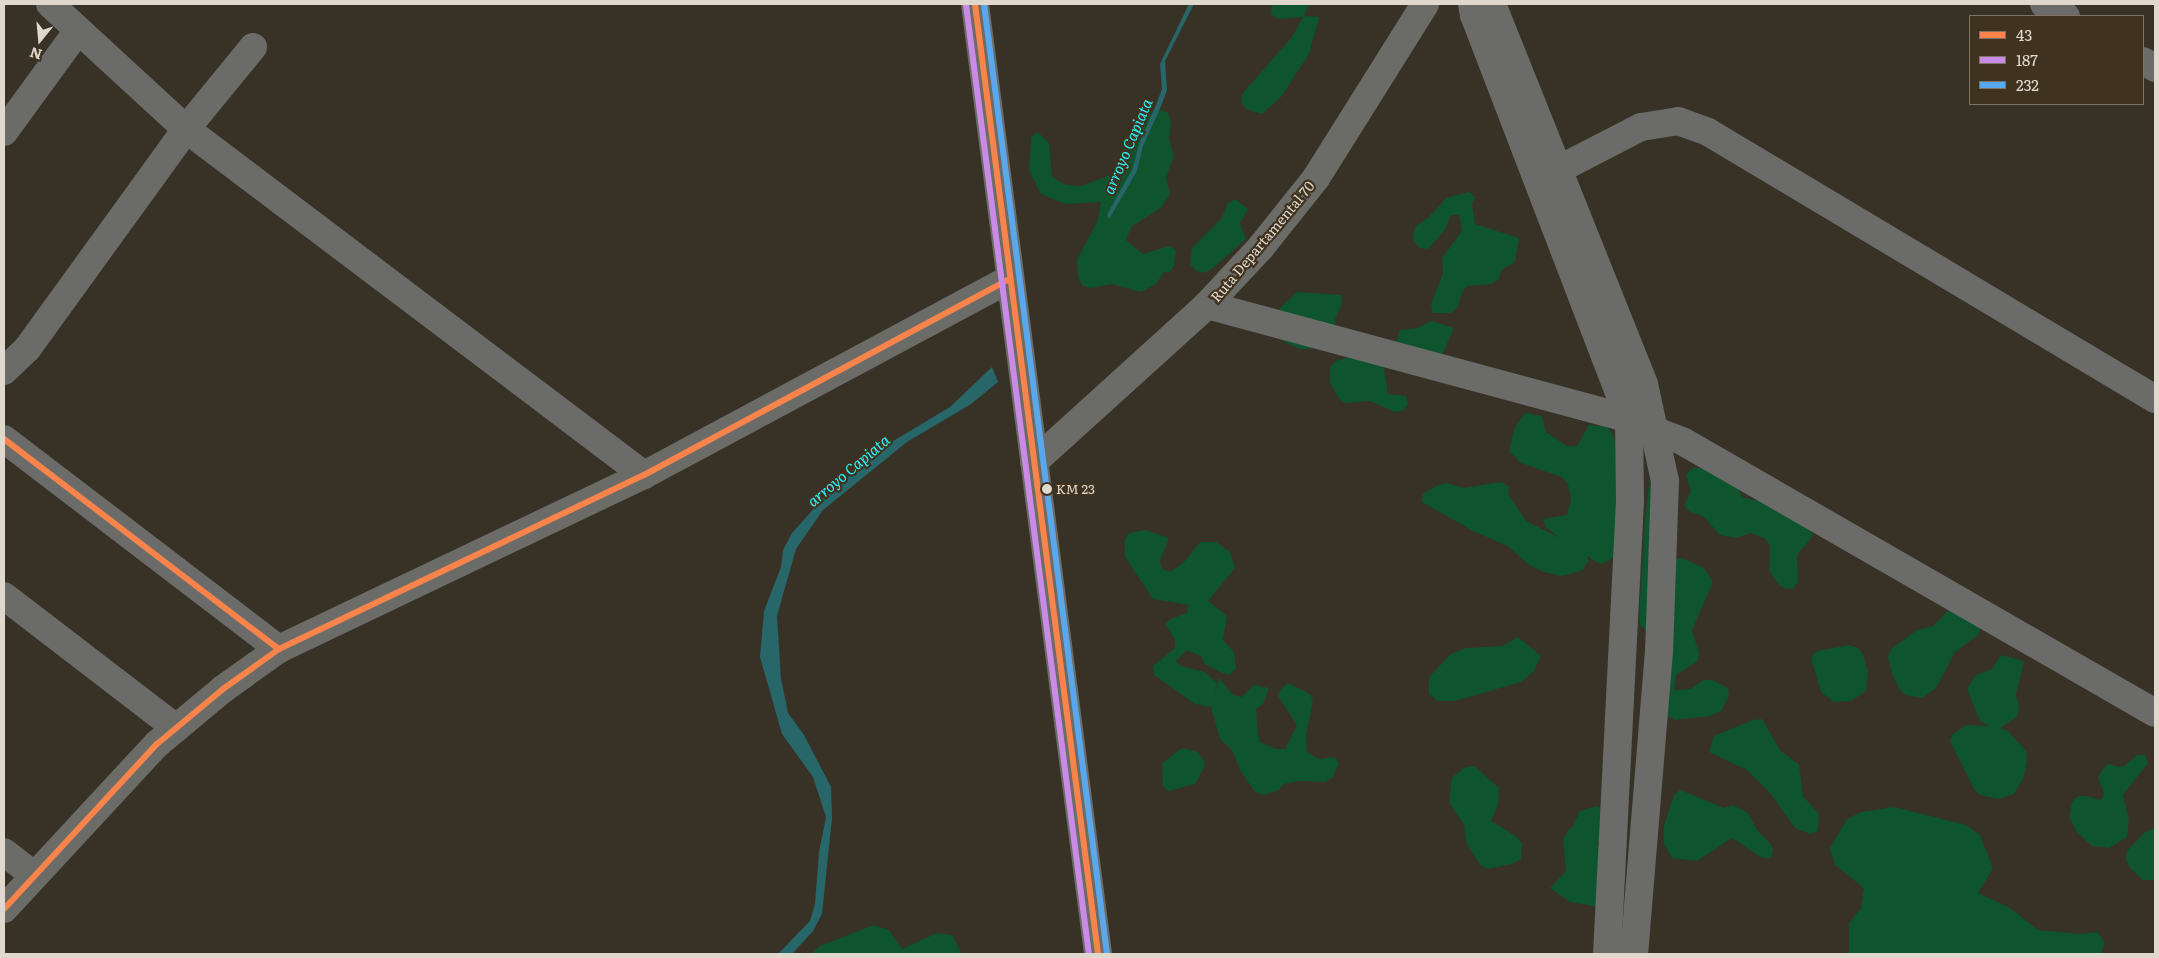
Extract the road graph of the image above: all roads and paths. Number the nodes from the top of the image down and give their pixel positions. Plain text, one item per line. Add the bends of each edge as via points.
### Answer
1 (50, 4) edge
2 (975, 4) edge
3 (1425, 4) edge
4 (1472, 4) edge
5 (1492, 4) edge
6 (2044, 4) edge
7 (2064, 15) edge
8 (77, 32) junction
9 (253, 47) dead end
10 (2144, 62) edge
11 (2155, 68) edge
12 (186, 129) junction
13 (4, 132) edge
14 (1548, 175) junction
15 (1010, 279) junction
16 (1207, 305) junction
17 (4, 370) edge
18 (2155, 399) edge
19 (1629, 419) junction
20 (1656, 430) junction
21 (4, 439) edge
22 (1034, 462) junction
23 (644, 476) junction
24 (4, 596) edge
25 (279, 649) junction
26 (2155, 712) edge
27 (176, 728) junction
28 (4, 852) edge
29 (33, 875) junction
30 (4, 909) edge
31 (1098, 954) edge
32 (1607, 954) edge
33 (1634, 954) edge

1 - 8 street
2 - 15 main road
3 - 16 main road, Ruta Departamental 70 via 1316,178 1261,246
4 - 14 street via 1474,15
5 - 14 street
6 - 7 street
8 - 12 street
8 - 13 street
9 - 12 street
10 - 11 street
12 - 17 street via 27,349
12 - 23 street
14 - 18 street via 1641,127 1678,121 1708,132
14 - 19 street
14 - 20 street via 1644,384
15 - 22 main road
15 - 23 main road
16 - 19 street
16 - 22 main road, Ruta Departamental 70
19 - 32 street via 1630,500
20 - 26 street via 1684,442
20 - 33 street via 1665,481 1659,651
21 - 25 street
22 - 31 main road
23 - 25 main road
24 - 27 street
25 - 27 main road
27 - 29 main road
28 - 29 street
29 - 30 main road

